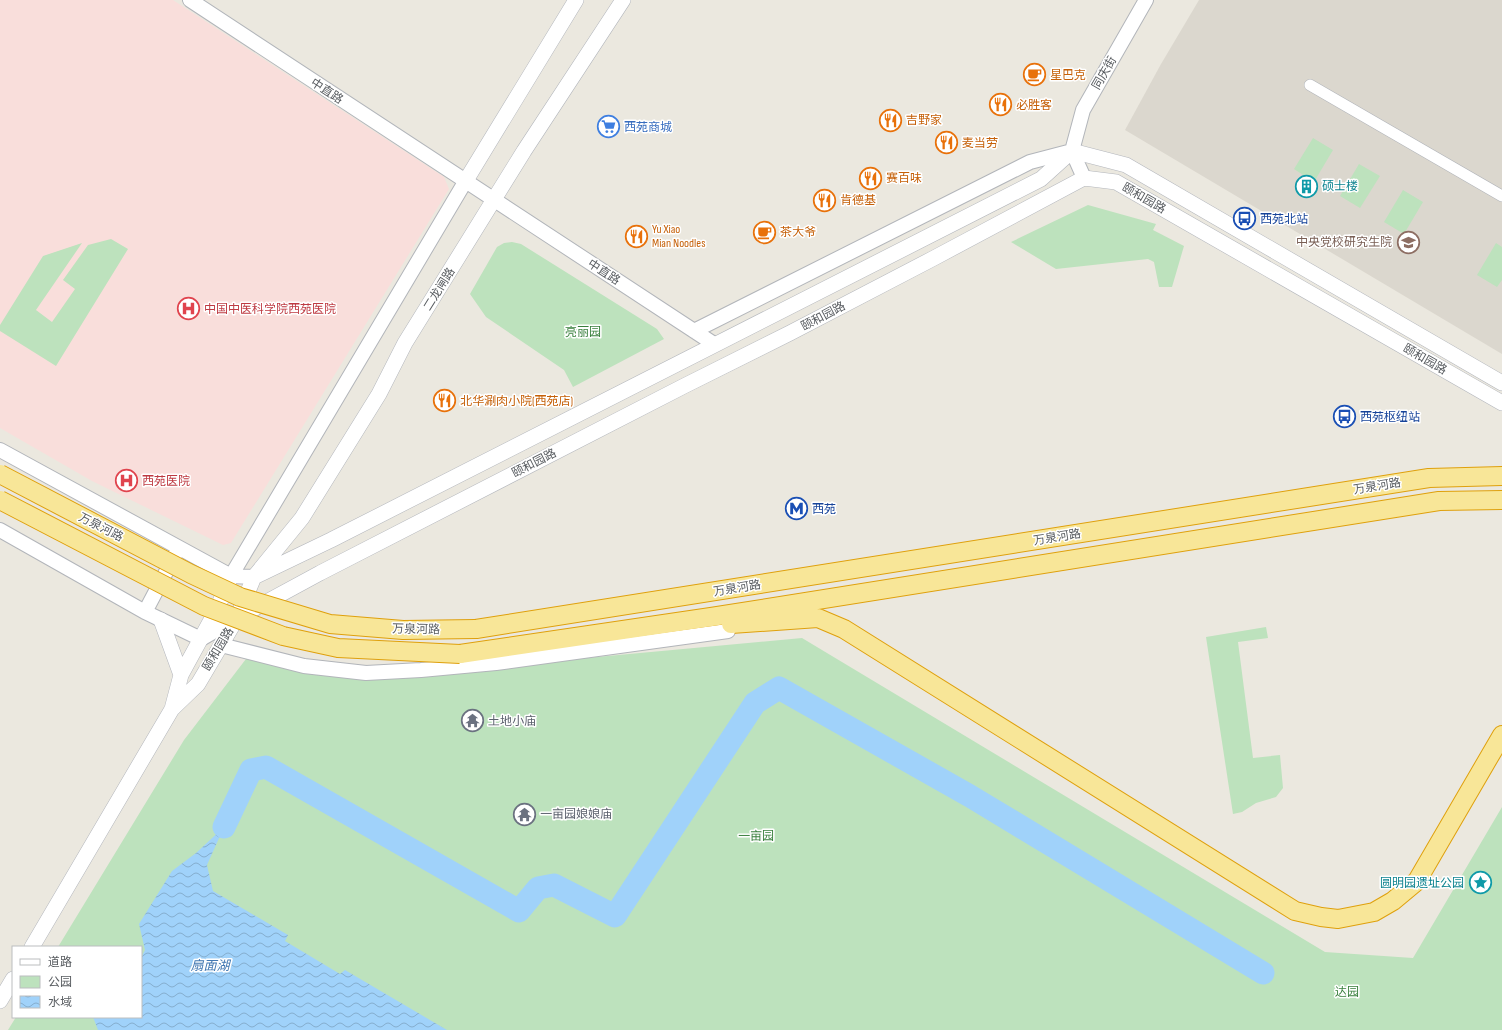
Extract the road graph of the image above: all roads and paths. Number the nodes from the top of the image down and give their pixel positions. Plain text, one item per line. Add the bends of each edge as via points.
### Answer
1 (190, 0) edge
2 (576, 0) edge
3 (623, 0) edge
4 (1146, 0) edge
5 (1310, 84) dead end
6 (1072, 151) junction
7 (1084, 178) junction
8 (465, 182) junction
9 (1502, 196) edge
10 (493, 201) junction
11 (694, 331) junction
12 (714, 344) junction
13 (1502, 383) edge
14 (1502, 403) edge
15 (0, 450) edge
16 (0, 474) edge
17 (1502, 476) edge
18 (0, 500) edge
19 (1502, 500) edge
20 (0, 530) edge
21 (178, 548) junction
22 (231, 576) junction
23 (254, 576) junction
24 (161, 582) junction
25 (217, 609) junction
26 (145, 612) junction
27 (711, 617) junction
28 (237, 618) junction
29 (162, 620) junction
30 (728, 631) dead end
31 (201, 639) junction
32 (221, 645) junction
33 (181, 675) junction
34 (172, 709) junction
35 (1502, 735) edge
36 (33, 946) edge
37 (12, 981) edge
38 (0, 1001) edge

1 - 8 street, 中直路
2 - 8 main road
3 - 10 main road, 二龙闸路
4 - 6 street, 同庆街 via 1082,110
5 - 9 street
6 - 7 street
6 - 11 street, 颐和园路 via 1030,162
6 - 12 main road, 颐和园路 via 1041,179
6 - 13 main road, 颐和园路 via 1126,165
7 - 14 main road, 颐和园路 via 1116,182
7 - 28 main road, 颐和园路 via 934,258 334,565
8 - 10 street, 中直路
8 - 22 street
10 - 11 street, 中直路
10 - 23 main road, 二龙闸路 via 405,343 379,394 302,518
11 - 12 street, 中直路
12 - 23 main road, 颐和园路 via 426,492
15 - 21 street, 万泉河路
16 - 17 highway, 万泉河路, bridge via 240,597 330,624 403,630 476,629 1429,478
18 - 27 highway, 万泉河路, bridge via 204,606 283,636 338,648 460,654
19 - 27 highway, 万泉河路 via 1439,501
20 - 26 street
21 - 22 street, 万泉河路
21 - 24 street
22 - 23 street
22 - 25 main road, 颐和园路
23 - 28 main road, 二龙闸路
24 - 25 street
24 - 26 street
25 - 28 street
25 - 31 main road, 颐和园路
26 - 29 street
27 - 35 highway via 733,624 818,618 838,626 1295,910 1321,917 1338,919 1374,912 1393,901 1417,880
28 - 31 street
28 - 32 main road, 颐和园路
29 - 31 street
29 - 33 main road
30 - 32 street via 496,663 366,673 304,666
31 - 33 main road, 颐和园路
32 - 34 main road, 颐和园路 via 198,684
33 - 34 main road, 颐和园路
34 - 36 main road, 颐和园路
37 - 38 main road

